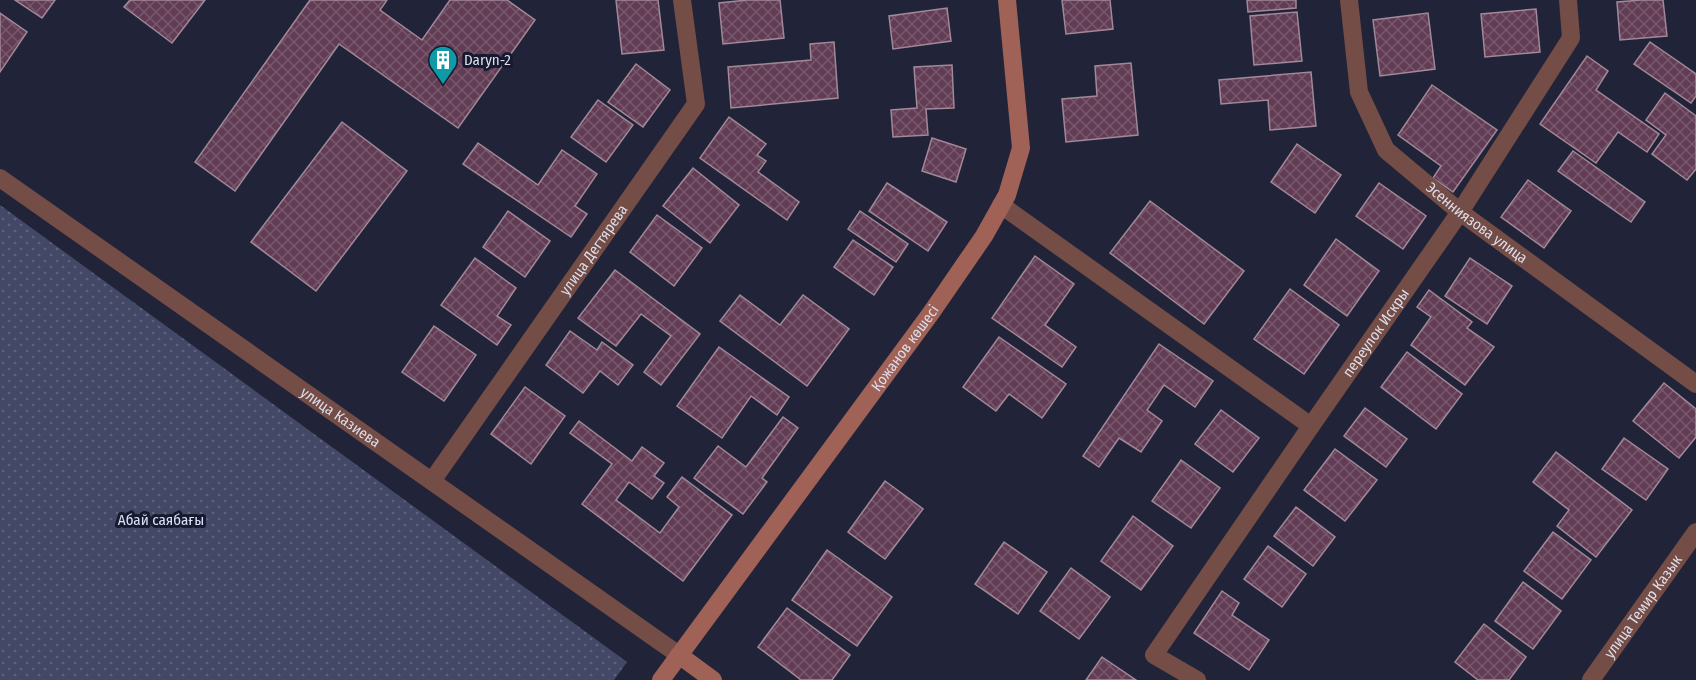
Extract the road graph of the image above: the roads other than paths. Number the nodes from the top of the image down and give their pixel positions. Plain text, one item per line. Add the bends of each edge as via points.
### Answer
1 (682, 0) edge
2 (1007, 0) edge
3 (1349, 0) edge
4 (1568, 0) edge
5 (0, 178) edge
6 (1001, 205) junction
7 (1460, 213) junction
8 (1696, 384) edge
9 (1311, 426) junction
10 (432, 481) junction
11 (1696, 532) edge
12 (679, 656) junction
13 (661, 680) edge
14 (713, 680) edge
15 (1197, 680) edge
16 (1591, 680) edge

1 - 10 street, улица Дегтярева via 696,104
2 - 6 main road, Қожанов көшесі via 1021,148
3 - 7 street, Эсенниязова улица via 1359,92 1386,150
4 - 7 street, переулок Искры via 1571,38
5 - 10 street, улица Казиева
6 - 9 street
6 - 12 main road, Қожанов көшесі via 931,314
7 - 8 street, Эсенниязова улица
7 - 9 street, переулок Искры
9 - 15 street, переулок Искры via 1154,654
10 - 12 street, улица Казиева
11 - 16 street, улица Темир Казык
12 - 13 main road, Қожанов көшесі
12 - 14 main road

